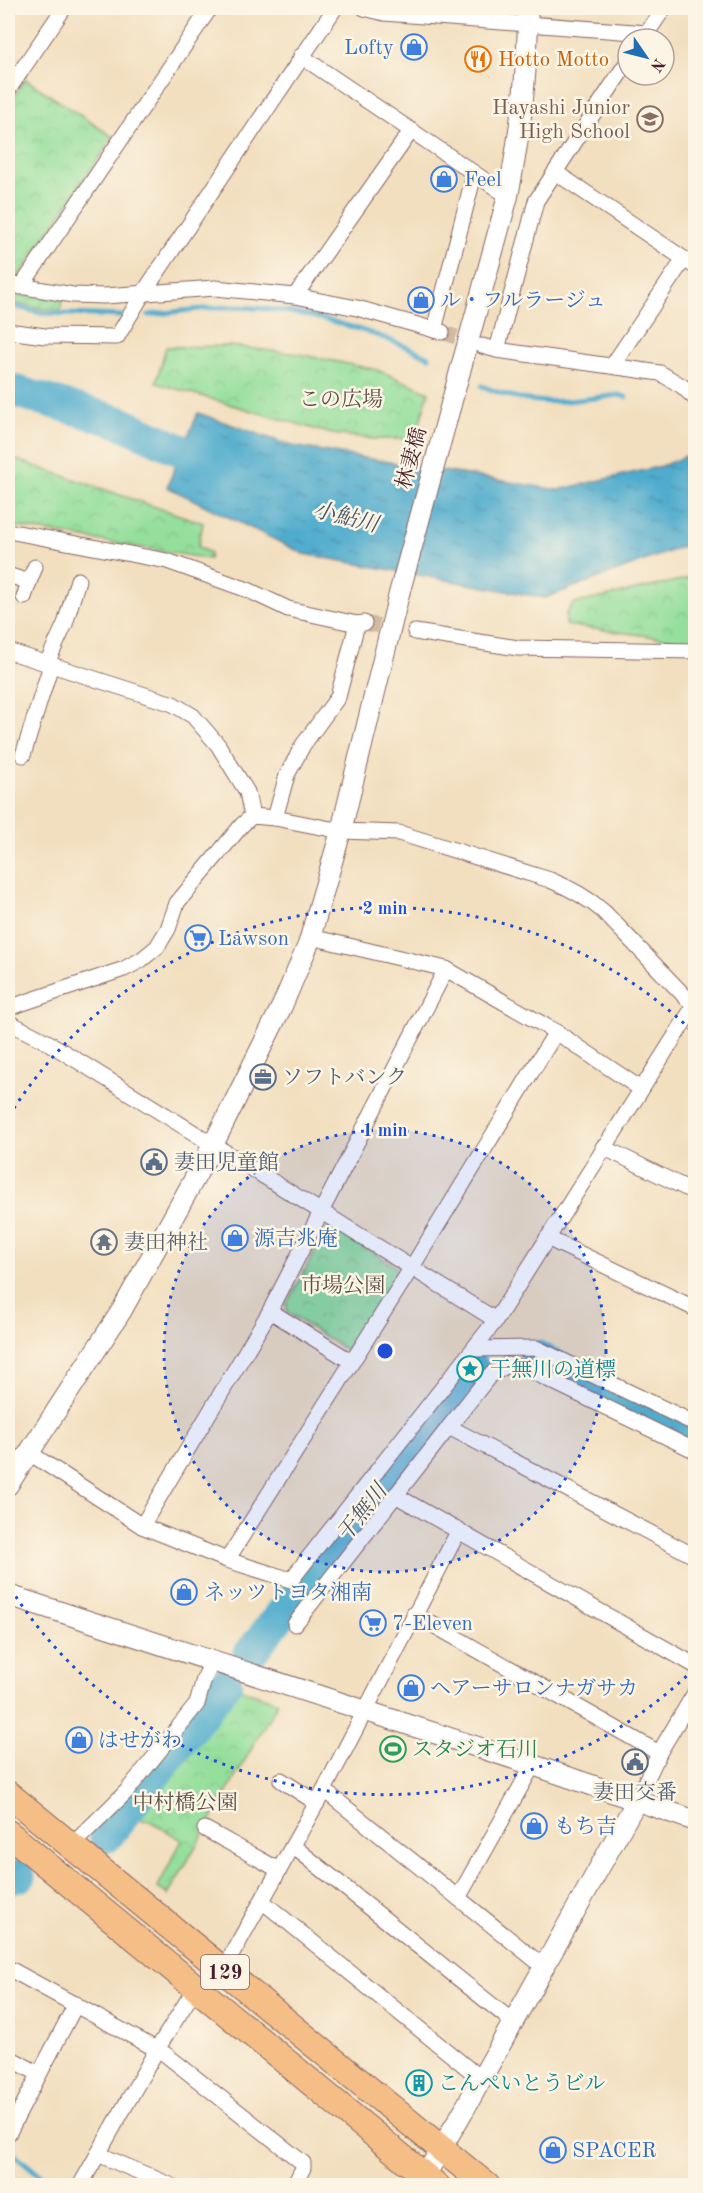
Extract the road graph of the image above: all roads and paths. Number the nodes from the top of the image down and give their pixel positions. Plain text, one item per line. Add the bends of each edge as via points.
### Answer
1 (64, 8) edge
2 (210, 8) edge
3 (335, 8) edge
4 (364, 8) edge
5 (664, 8) edge
6 (528, 15) edge
7 (651, 27) edge
8 (616, 31) edge
9 (301, 56) junction
10 (616, 79) edge
11 (8, 90) edge
12 (411, 131) junction
13 (555, 172) junction
14 (474, 175) junction
15 (508, 196) junction
16 (690, 263) edge
17 (14, 286) edge
18 (144, 292) junction
19 (295, 296) junction
20 (8, 331) edge
21 (612, 366) junction
22 (696, 399) edge
23 (8, 531) edge
24 (34, 567) dead end
25 (8, 575) edge
26 (78, 580) dead end
27 (415, 632) tunnel mouth
28 (8, 651) edge
29 (696, 651) edge
30 (49, 664) junction
31 (23, 755) dead end
32 (252, 816) junction
33 (275, 818) junction
34 (341, 831) junction
35 (311, 937) junction
36 (446, 969) junction
37 (695, 1007) edge
38 (8, 1008) edge
39 (8, 1022) edge
40 (556, 1032) junction
41 (640, 1089) junction
42 (213, 1145) junction
43 (603, 1147) junction
44 (696, 1193) edge
45 (322, 1211) junction
46 (547, 1238) junction
47 (412, 1267) junction
48 (696, 1309) edge
49 (270, 1311) junction
50 (496, 1320) junction
51 (510, 1348) junction
52 (475, 1349) junction
53 (352, 1362) junction
54 (508, 1365) junction
55 (696, 1424) edge
56 (448, 1427) junction
57 (696, 1451) edge
58 (28, 1452) junction
59 (8, 1485) edge
60 (395, 1495) junction
61 (142, 1526) junction
62 (459, 1530) junction
63 (696, 1557) edge
64 (227, 1560) junction
65 (8, 1595) edge
66 (414, 1614) junction
67 (295, 1624) dead end
68 (212, 1662) junction
69 (696, 1666) edge
70 (696, 1691) edge
71 (365, 1711) junction
72 (659, 1753) junction
73 (533, 1766) junction
74 (281, 1780) dead end
75 (8, 1794) edge
76 (321, 1797) junction
77 (636, 1802) junction
78 (696, 1821) edge
79 (205, 1829) dead end
80 (8, 1833) edge
81 (71, 1846) junction
82 (293, 1846) junction
83 (279, 1870) junction
84 (458, 1898) junction
85 (262, 1901) junction
86 (544, 1966) junction
87 (8, 1968) edge
88 (223, 1970) junction
89 (196, 1987) junction
90 (76, 2004) junction
91 (513, 2022) junction
92 (156, 2050) junction
93 (8, 2056) edge
94 (39, 2074) junction
95 (481, 2079) junction
96 (8, 2134) edge
97 (442, 2149) junction
98 (98, 2154) junction
99 (427, 2182) edge
100 (80, 2186) edge
101 (172, 2186) edge
102 (294, 2186) edge
103 (487, 2186) edge

1 - 11 street
2 - 17 street
3 - 9 street
4 - 6 street via 384,13
5 - 7 street
6 - 8 street
6 - 15 street, 林妻橋 via 520,137
9 - 12 street
9 - 18 street
10 - 13 street
12 - 14 street
12 - 19 street
13 - 16 street
13 - 21 street via 536,201 489,348
14 - 15 street
14 - 19 street via 438,331 357,308
15 - 34 street, 林妻橋 via 399,594
16 - 21 street
17 - 18 street via 73,295
18 - 19 street via 215,288
18 - 20 street via 117,337
21 - 22 street via 660,373
23 - 33 street via 167,561 288,609 361,623 338,697 287,775
24 - 25 street via 27,590
26 - 30 street
27 - 29 street via 518,648
28 - 30 street
30 - 31 street
30 - 32 street via 173,704 193,716 218,745 247,792
32 - 33 street
32 - 38 street via 177,903 157,947 141,960
33 - 34 street
34 - 35 street, 林妻橋
34 - 37 street via 399,833 571,888 604,912
35 - 36 street
35 - 42 street, 林妻橋 via 282,1006
36 - 40 street
36 - 45 street
37 - 41 street
39 - 42 street via 49,1043
40 - 41 street
40 - 47 street
41 - 43 street
42 - 45 street
42 - 58 street, 林妻橋 via 122,1310
43 - 44 street
43 - 46 street
45 - 47 street
45 - 49 street
46 - 48 street
46 - 50 street
47 - 50 street
47 - 53 street
49 - 53 street
49 - 61 street
50 - 52 street
51 - 52 street
51 - 54 street
51 - 55 street via 536,1348
52 - 64 street via 291,1580
53 - 64 street
54 - 56 street via 489,1375
54 - 57 street via 527,1369
56 - 60 street
56 - 63 street
58 - 59 street, 林妻橋
58 - 61 street
60 - 62 street
60 - 67 street
61 - 64 street
62 - 66 street
62 - 69 street
65 - 68 street
66 - 71 street
66 - 72 street
68 - 71 street
68 - 81 street via 197,1704 127,1791
70 - 72 street
71 - 73 street
71 - 76 street
72 - 77 street
73 - 77 street
73 - 84 street
74 - 76 street
75 - 81 highway, 129
76 - 82 street
76 - 84 street
77 - 78 street
77 - 86 street
79 - 83 street
80 - 89 highway, 129
81 - 88 highway, 129
82 - 83 street
82 - 91 street
83 - 85 street
84 - 86 street
85 - 88 street
85 - 95 street
86 - 91 street
87 - 90 street
88 - 97 highway, 129
89 - 92 street
89 - 99 highway, 129
90 - 92 street
90 - 94 street
91 - 95 street
92 - 98 street
92 - 102 street via 303,2163
93 - 94 street
94 - 96 street
95 - 97 street
97 - 99 street
97 - 103 highway, 129
98 - 100 street
98 - 101 street

